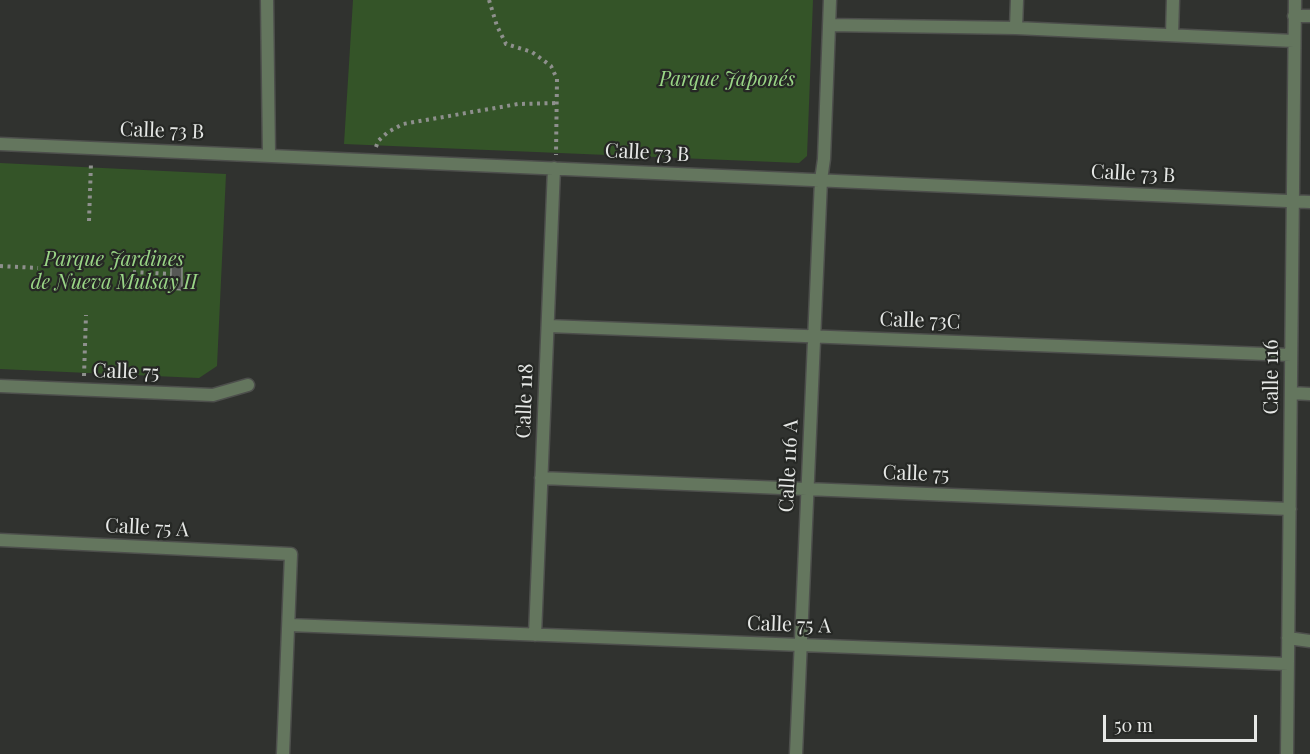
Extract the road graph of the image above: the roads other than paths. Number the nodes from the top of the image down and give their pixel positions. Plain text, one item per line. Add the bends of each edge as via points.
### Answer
1 (267, 0) edge
2 (830, 0) edge
3 (1017, 0) edge
4 (1173, 0) edge
5 (1294, 0) edge
6 (1294, 16) junction
7 (1310, 16) edge
8 (829, 25) junction
9 (1016, 28) junction
10 (1172, 35) junction
11 (1294, 41) junction
12 (0, 144) edge
13 (269, 155) junction
14 (554, 168) junction
15 (821, 180) junction
16 (1293, 201) junction
17 (1310, 202) edge
18 (548, 326) junction
19 (814, 337) junction
20 (1291, 355) junction
21 (248, 385) dead end
22 (0, 386) edge
23 (1291, 393) junction
24 (1310, 394) edge
25 (541, 478) junction
26 (807, 489) junction
27 (1290, 509) junction
28 (0, 540) edge
29 (289, 626) junction
30 (535, 635) junction
31 (1288, 638) junction
32 (1310, 641) edge
33 (801, 645) junction
34 (1288, 664) junction
35 (283, 754) edge
36 (796, 754) edge
37 (1287, 754) edge

1 - 13 street
2 - 8 street, Calle 116 A
3 - 9 street
4 - 10 street
5 - 6 street, Calle 116
6 - 7 street
6 - 11 street, Calle 116
8 - 9 street
8 - 15 street, Calle 116 A
9 - 10 street
10 - 11 street
11 - 16 street, Calle 116
12 - 13 street, Calle 73 B
13 - 14 street, Calle 73 B
14 - 15 street, Calle 73 B
14 - 18 street, Calle 118
15 - 16 street, Calle 73 B
15 - 19 street, Calle 116 A
16 - 17 street, Calle 73 B
16 - 20 street, Calle 116
18 - 19 street, Calle 73C
18 - 25 street, Calle 118
19 - 20 street, Calle 73C
19 - 26 street, Calle 116 A
20 - 23 street, Calle 116
21 - 22 street, Calle 75 via 213,395
23 - 24 street
23 - 27 street, Calle 116
25 - 26 street, Calle 75
25 - 30 street, Calle 118
26 - 27 street, Calle 75
26 - 33 street, Calle 116 A
27 - 31 street, Calle 116
28 - 29 street, Calle 75 A via 291,554
29 - 30 street, Calle 75 A
29 - 35 street
30 - 33 street, Calle 75 A
31 - 32 street
31 - 34 street, Calle 116
33 - 34 street, Calle 75 A
33 - 36 street, Calle 116 A
34 - 37 street, Calle 116

